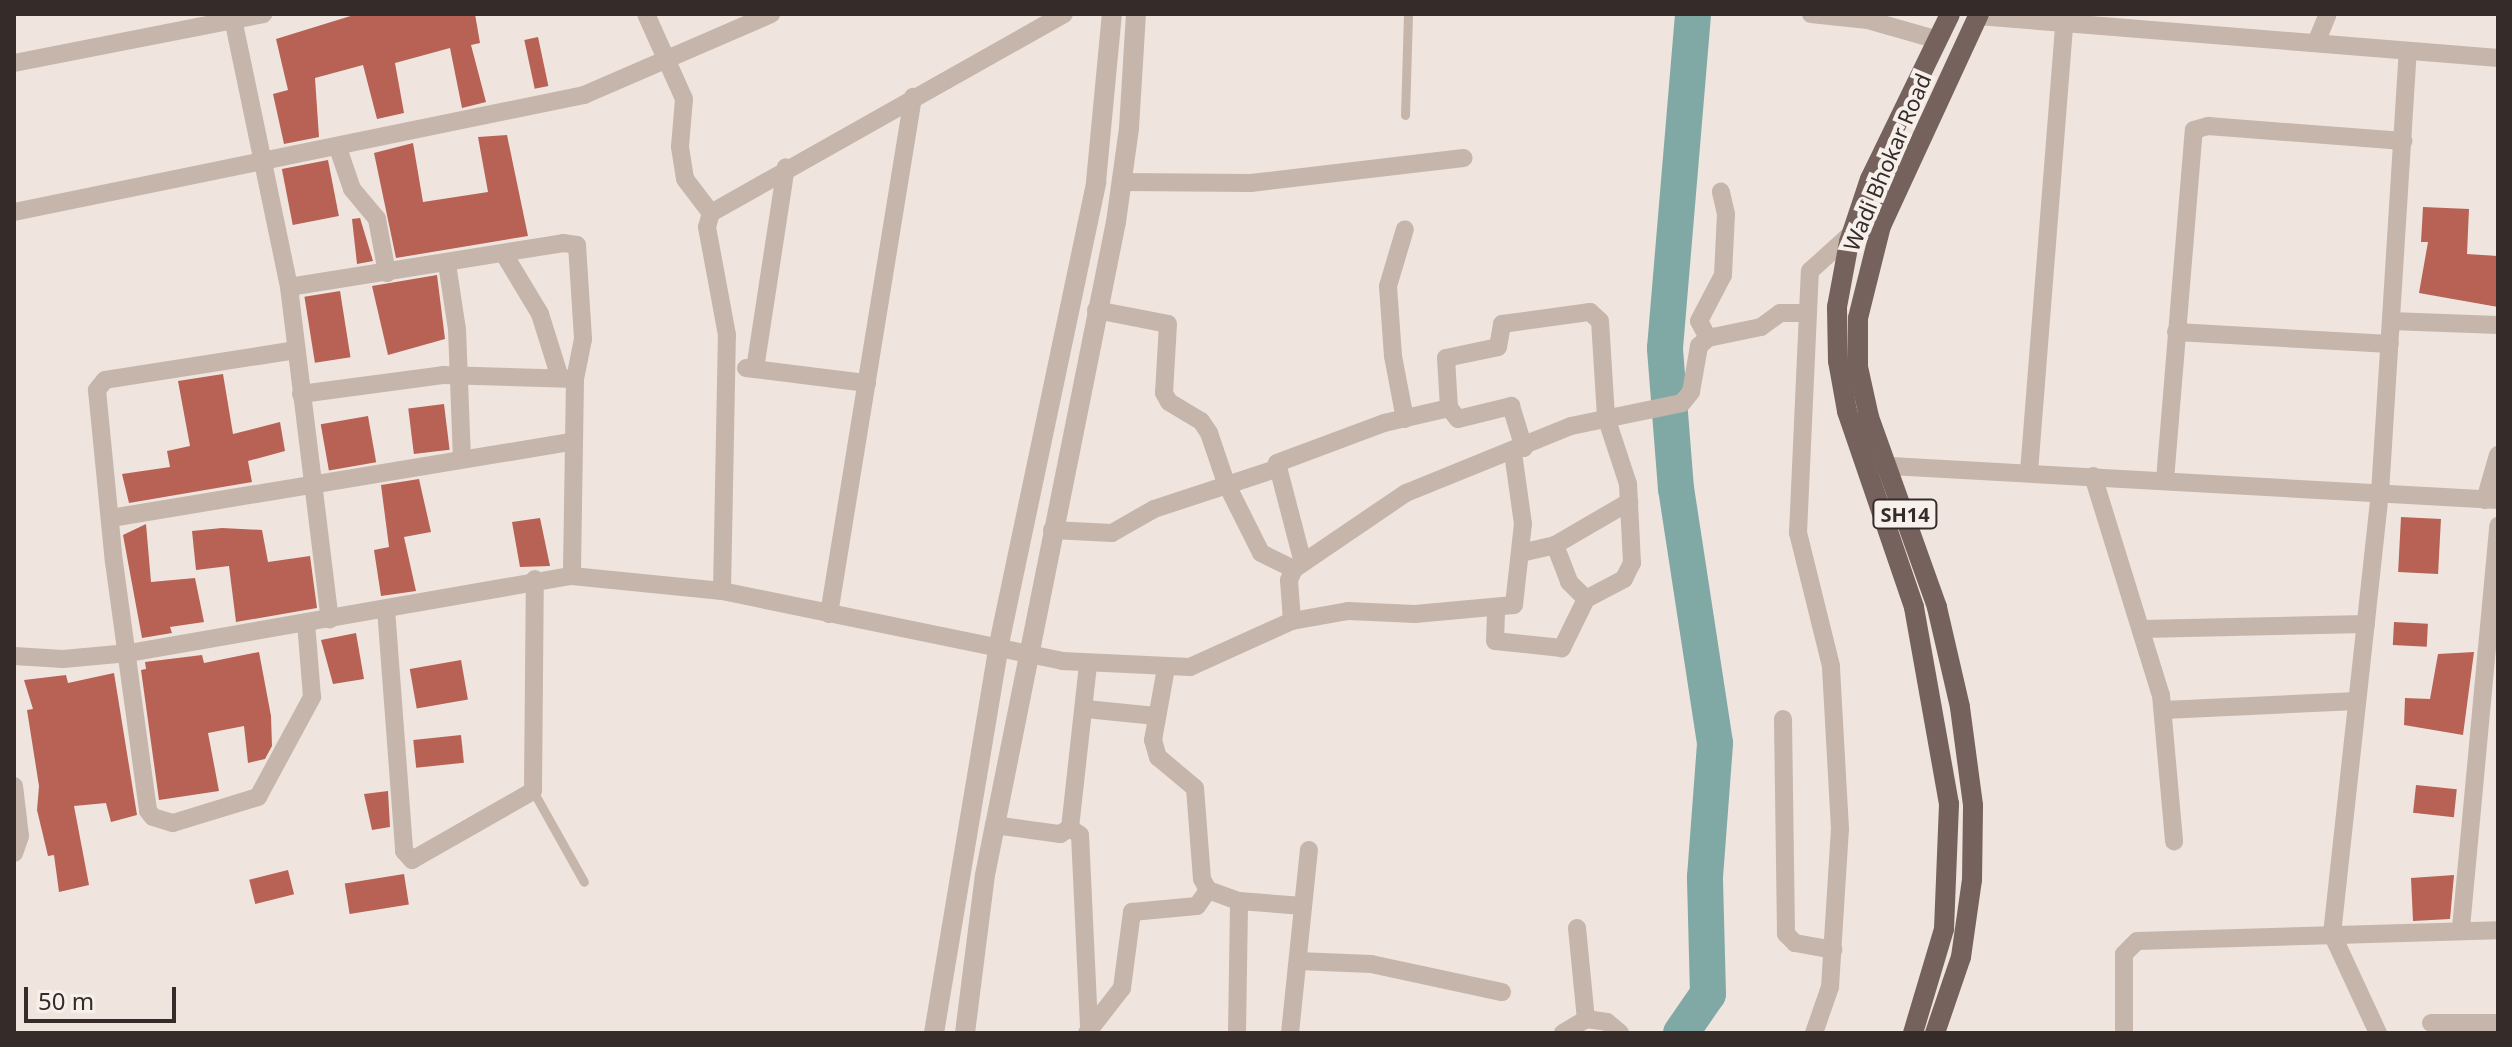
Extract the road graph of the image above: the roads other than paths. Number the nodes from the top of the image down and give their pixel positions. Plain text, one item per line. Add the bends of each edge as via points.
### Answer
1 (263, 14) edge
2 (646, 14) edge
3 (771, 14) edge
4 (1064, 14) edge
5 (1112, 14) edge
6 (1136, 14) edge
7 (1408, 14) edge
8 (1811, 14) edge
9 (1950, 14) edge
10 (2190, 14) edge
11 (2328, 14) edge
12 (1979, 15) edge
13 (233, 17) edge
14 (2064, 25) junction
15 (2182, 32) junction
16 (1938, 40) junction
17 (2316, 43) junction
18 (2408, 51) junction
19 (2498, 58) edge
20 (668, 61) junction
21 (14, 63) edge
22 (913, 97) junction
23 (1405, 115) dead end
24 (2403, 141) junction
25 (338, 148) junction
26 (1464, 158) dead end
27 (267, 163) junction
28 (786, 167) junction
29 (1121, 182) junction
30 (1721, 192) dead end
31 (14, 212) edge
32 (711, 213) junction
33 (1405, 229) dead end
34 (1852, 233) junction
35 (504, 254) junction
36 (447, 264) junction
37 (387, 273) junction
38 (289, 287) junction
39 (1096, 310) junction
40 (1808, 313) junction
41 (2391, 321) junction
42 (2498, 325) edge
43 (2176, 332) junction
44 (1708, 338) junction
45 (2390, 344) junction
46 (296, 350) junction
47 (727, 366) junction
48 (755, 369) junction
49 (459, 375) junction
50 (568, 378) junction
51 (867, 383) junction
52 (301, 394) junction
53 (1449, 408) junction
54 (1608, 416) junction
55 (1405, 419) junction
56 (574, 441) junction
57 (1518, 450) junction
58 (2498, 455) edge
59 (462, 459) junction
60 (1884, 463) junction
61 (1863, 467) junction
62 (1276, 469) junction
63 (2029, 472) junction
64 (2093, 476) junction
65 (2165, 480) junction
66 (309, 483) junction
67 (1226, 483) junction
68 (2380, 493) junction
69 (2492, 500) edge
70 (1629, 502) junction
71 (111, 518) junction
72 (2498, 526) edge
73 (1052, 530) junction
74 (1555, 545) junction
75 (1521, 553) junction
76 (1298, 566) junction
77 (572, 576) junction
78 (535, 579) junction
79 (722, 591) junction
80 (1586, 599) junction
81 (386, 609) junction
82 (1496, 609) junction
83 (829, 614) junction
84 (330, 619) junction
85 (1292, 621) junction
86 (306, 622) junction
87 (2366, 624) junction
88 (2142, 629) junction
89 (999, 644) junction
90 (1028, 652) junction
91 (129, 653) junction
92 (14, 656) edge
93 (1088, 664) junction
94 (1166, 668) junction
95 (2357, 701) junction
96 (1086, 709) junction
97 (2164, 710) junction
98 (1156, 716) junction
99 (1783, 719) dead end
100 (14, 786) edge
101 (533, 791) junction
102 (994, 825) junction
103 (1070, 828) junction
104 (2174, 841) dead end
105 (1309, 850) dead end
106 (14, 853) edge
107 (584, 882) dead end
108 (1208, 890) junction
109 (1239, 901) junction
110 (1303, 906) junction
111 (951, 910) junction
112 (979, 914) junction
113 (1577, 928) dead end
114 (2461, 928) junction
115 (2498, 930) edge
116 (2332, 934) junction
117 (1833, 950) junction
118 (1298, 961) junction
119 (1502, 992) dead end
120 (1586, 1019) junction
121 (2431, 1023) dead end
122 (2498, 1023) edge
123 (1088, 1031) edge
124 (934, 1033) edge
125 (965, 1033) edge
126 (1237, 1033) edge
127 (1290, 1033) edge
128 (1563, 1033) edge
129 (1620, 1033) edge
130 (1814, 1033) edge
131 (1913, 1033) edge
132 (1935, 1033) edge
133 (2124, 1033) edge
134 (2378, 1033) edge

1 - 13 street
2 - 20 street
3 - 20 street
4 - 22 street
5 - 89 street via 1096,182
6 - 29 street
7 - 23 lane
8 - 16 street via 1868,20
9 - 16 main road, Wadi Bhokar Road / SH14
10 - 15 street
11 - 17 street
12 - 14 street
12 - 60 main road, Wadi Bhokar Road / SH14 via 1881,226 1866,273 1858,318 1858,367
13 - 21 street
13 - 27 street
14 - 15 street
14 - 63 street
15 - 17 street
16 - 34 main road, Wadi Bhokar Road / SH14 via 1870,179
17 - 18 street
18 - 19 street
18 - 24 street
20 - 25 street via 584,95
20 - 32 street via 684,99 680,147 685,179
22 - 28 street
22 - 51 street
24 - 41 street
24 - 43 street via 2208,126 2194,130
25 - 27 street
25 - 37 street via 352,189 377,219
26 - 29 street via 1251,183
27 - 31 street
27 - 38 street
28 - 32 street
28 - 48 street
29 - 39 street
30 - 44 street via 1726,214 1723,275 1699,321
32 - 47 street via 707,227
33 - 55 street via 1388,286
34 - 40 street via 1813,265
34 - 61 main road, Wadi Bhokar Road / SH14 via 1837,307 1838,361
35 - 36 street
35 - 50 street via 540,314
35 - 50 street via 577,245 583,339
36 - 37 street
36 - 49 street
37 - 38 street
38 - 46 street
39 - 67 street via 1168,324 1164,393 1169,402 1201,421
39 - 73 street
40 - 44 street via 1780,313 1761,327
40 - 117 street via 1798,533 1832,674 1840,829
41 - 42 street
41 - 45 street
43 - 45 street
43 - 65 street
44 - 54 street via 1699,346 1691,392 1682,403
45 - 68 street
46 - 52 street
46 - 71 street via 99,383
47 - 48 street
47 - 79 street
48 - 51 street
49 - 50 street
49 - 52 street
49 - 59 street
50 - 56 street
51 - 83 street
52 - 66 street
53 - 54 street via 1448,355 1498,347 1502,324 1590,312 1600,321
53 - 55 street
53 - 57 street via 1458,419 1511,406
54 - 57 street
54 - 70 street
55 - 62 street via 1282,459
56 - 59 street
56 - 77 street
57 - 75 street
57 - 76 street via 1406,493
58 - 69 street
59 - 66 street
60 - 61 street
60 - 63 street
60 - 132 main road, Wadi Bhokar Road / SH14 via 1937,607 1960,707 1973,805 1972,880 1961,957
61 - 131 main road, Wadi Bhokar Road / SH14 via 1914,607 1949,804 1944,929
62 - 67 street
62 - 76 street
63 - 64 street
64 - 65 street
64 - 88 street
65 - 68 street
66 - 71 street
66 - 84 street
67 - 73 street via 1154,509 1112,533
67 - 76 street via 1261,553
68 - 69 street
68 - 87 street
70 - 74 street
70 - 80 street via 1629,573
71 - 91 street
72 - 114 street
73 - 90 street
74 - 75 street
74 - 80 street via 1569,582
75 - 82 street via 1514,605
76 - 85 street via 1289,580
77 - 78 street
77 - 79 street
78 - 81 street
78 - 101 street
79 - 83 street
80 - 82 street via 1562,648 1495,641
81 - 84 street
81 - 101 street via 407,858 420,857
82 - 85 street via 1348,611
83 - 89 street
84 - 86 street
85 - 94 street via 1206,662
86 - 91 street
86 - 91 street via 312,697 258,797 173,823 161,823 148,811
87 - 88 street
87 - 95 street
88 - 97 street
89 - 90 street
89 - 111 street
90 - 93 street
90 - 102 street
91 - 92 street via 63,659
93 - 94 street
93 - 96 street
94 - 98 street
95 - 97 street
95 - 116 street
96 - 98 street
96 - 103 street
97 - 104 street
98 - 108 street via 1153,740 1158,757 1188,780 1199,799 1202,879
99 - 117 street via 1786,934 1795,943
100 - 106 street via 20,836
101 - 107 lane
102 - 103 street via 1060,834
102 - 112 street
103 - 123 street via 1080,835
105 - 110 street
108 - 109 street
108 - 123 street via 1197,906 1132,912 1122,988
109 - 110 street
109 - 126 street
110 - 118 street
111 - 112 street
111 - 124 street
112 - 125 street
113 - 120 street
114 - 115 street
114 - 116 street
116 - 133 street via 2137,941 2124,954
116 - 134 street
117 - 130 street via 1830,987
118 - 119 street via 1371,964
118 - 127 street
120 - 128 street
120 - 129 street via 1607,1022
121 - 122 street

